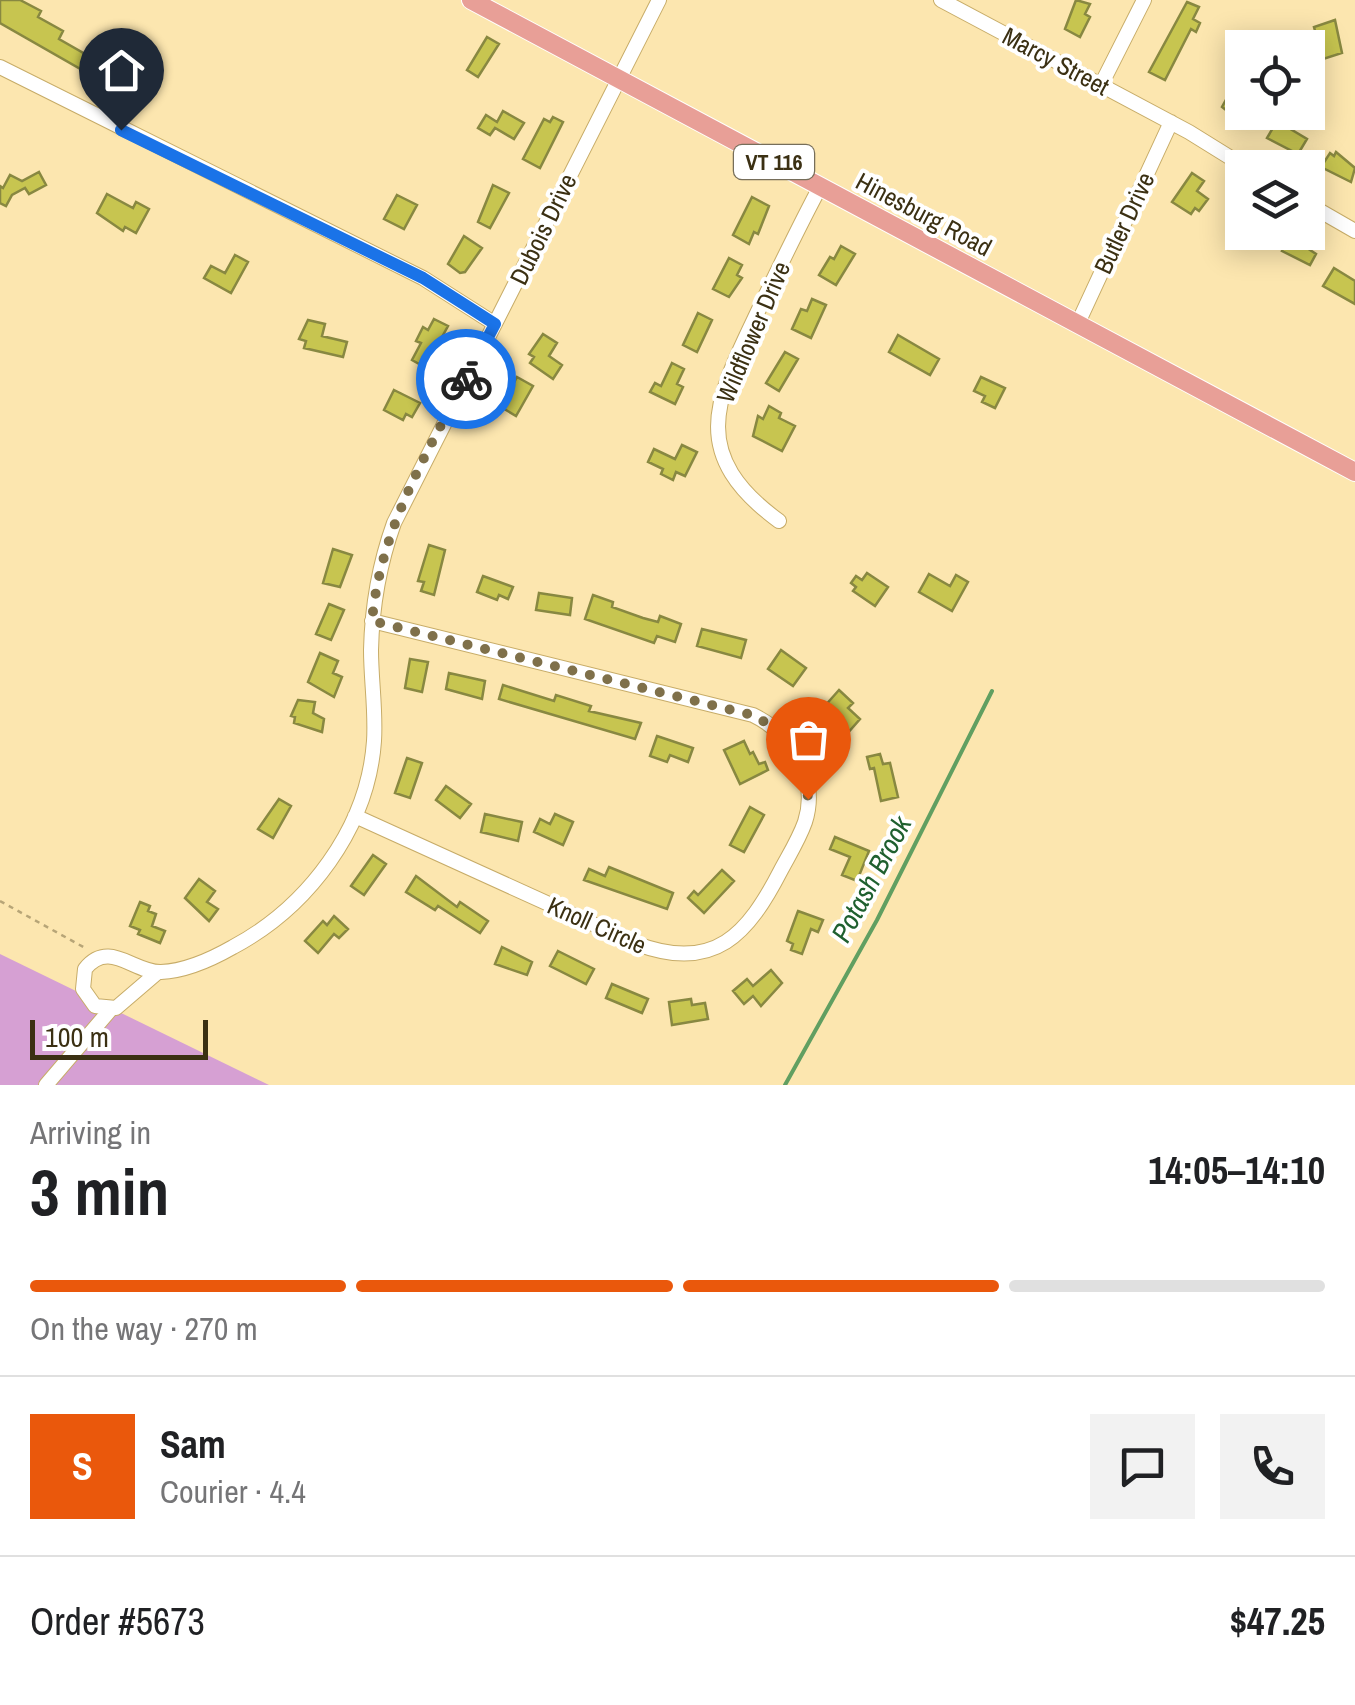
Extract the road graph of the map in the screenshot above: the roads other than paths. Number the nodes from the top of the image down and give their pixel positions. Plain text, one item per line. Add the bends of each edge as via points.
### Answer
1 (471, 0) edge
2 (659, 0) edge
3 (941, 0) edge
4 (1144, 0) edge
5 (0, 67) edge
6 (618, 77) junction
7 (1101, 85) junction
8 (1171, 122) junction
9 (1225, 155) edge
10 (820, 187) junction
11 (1325, 213) edge
12 (1355, 230) edge
13 (1078, 323) junction
14 (495, 324) junction
15 (1355, 472) edge
16 (779, 520) dead end
17 (372, 621) junction
18 (355, 816) junction
19 (158, 972) junction
20 (110, 1009) junction
21 (46, 1085) edge

1 - 6 main road, Hinesburg Road / VT 116
2 - 6 street
3 - 7 street, Marcy Street
4 - 7 street
5 - 14 street via 423,278
6 - 10 main road, Hinesburg Road / VT 116
6 - 14 street, Dubois Drive
7 - 8 street, Marcy Street
8 - 9 street, Marcy Street
8 - 13 street, Butler Drive
10 - 13 main road, Hinesburg Road / VT 116
10 - 16 street, Wildflower Drive via 743,343 717,418 730,473
11 - 12 street
13 - 15 main road, Hinesburg Road / VT 116
14 - 17 street, Dubois Drive via 399,510 378,573
17 - 18 street, Dubois Drive via 374,740
17 - 18 street, Knoll Circle via 752,715 779,731 797,755 807,809 754,918 727,942 682,954 638,944
18 - 19 street, Dubois Drive via 327,864 280,916 213,957
19 - 20 street, Dubois Drive
19 - 20 street via 115,956 88,965 82,984 91,1002
20 - 21 street, Dubois Drive

